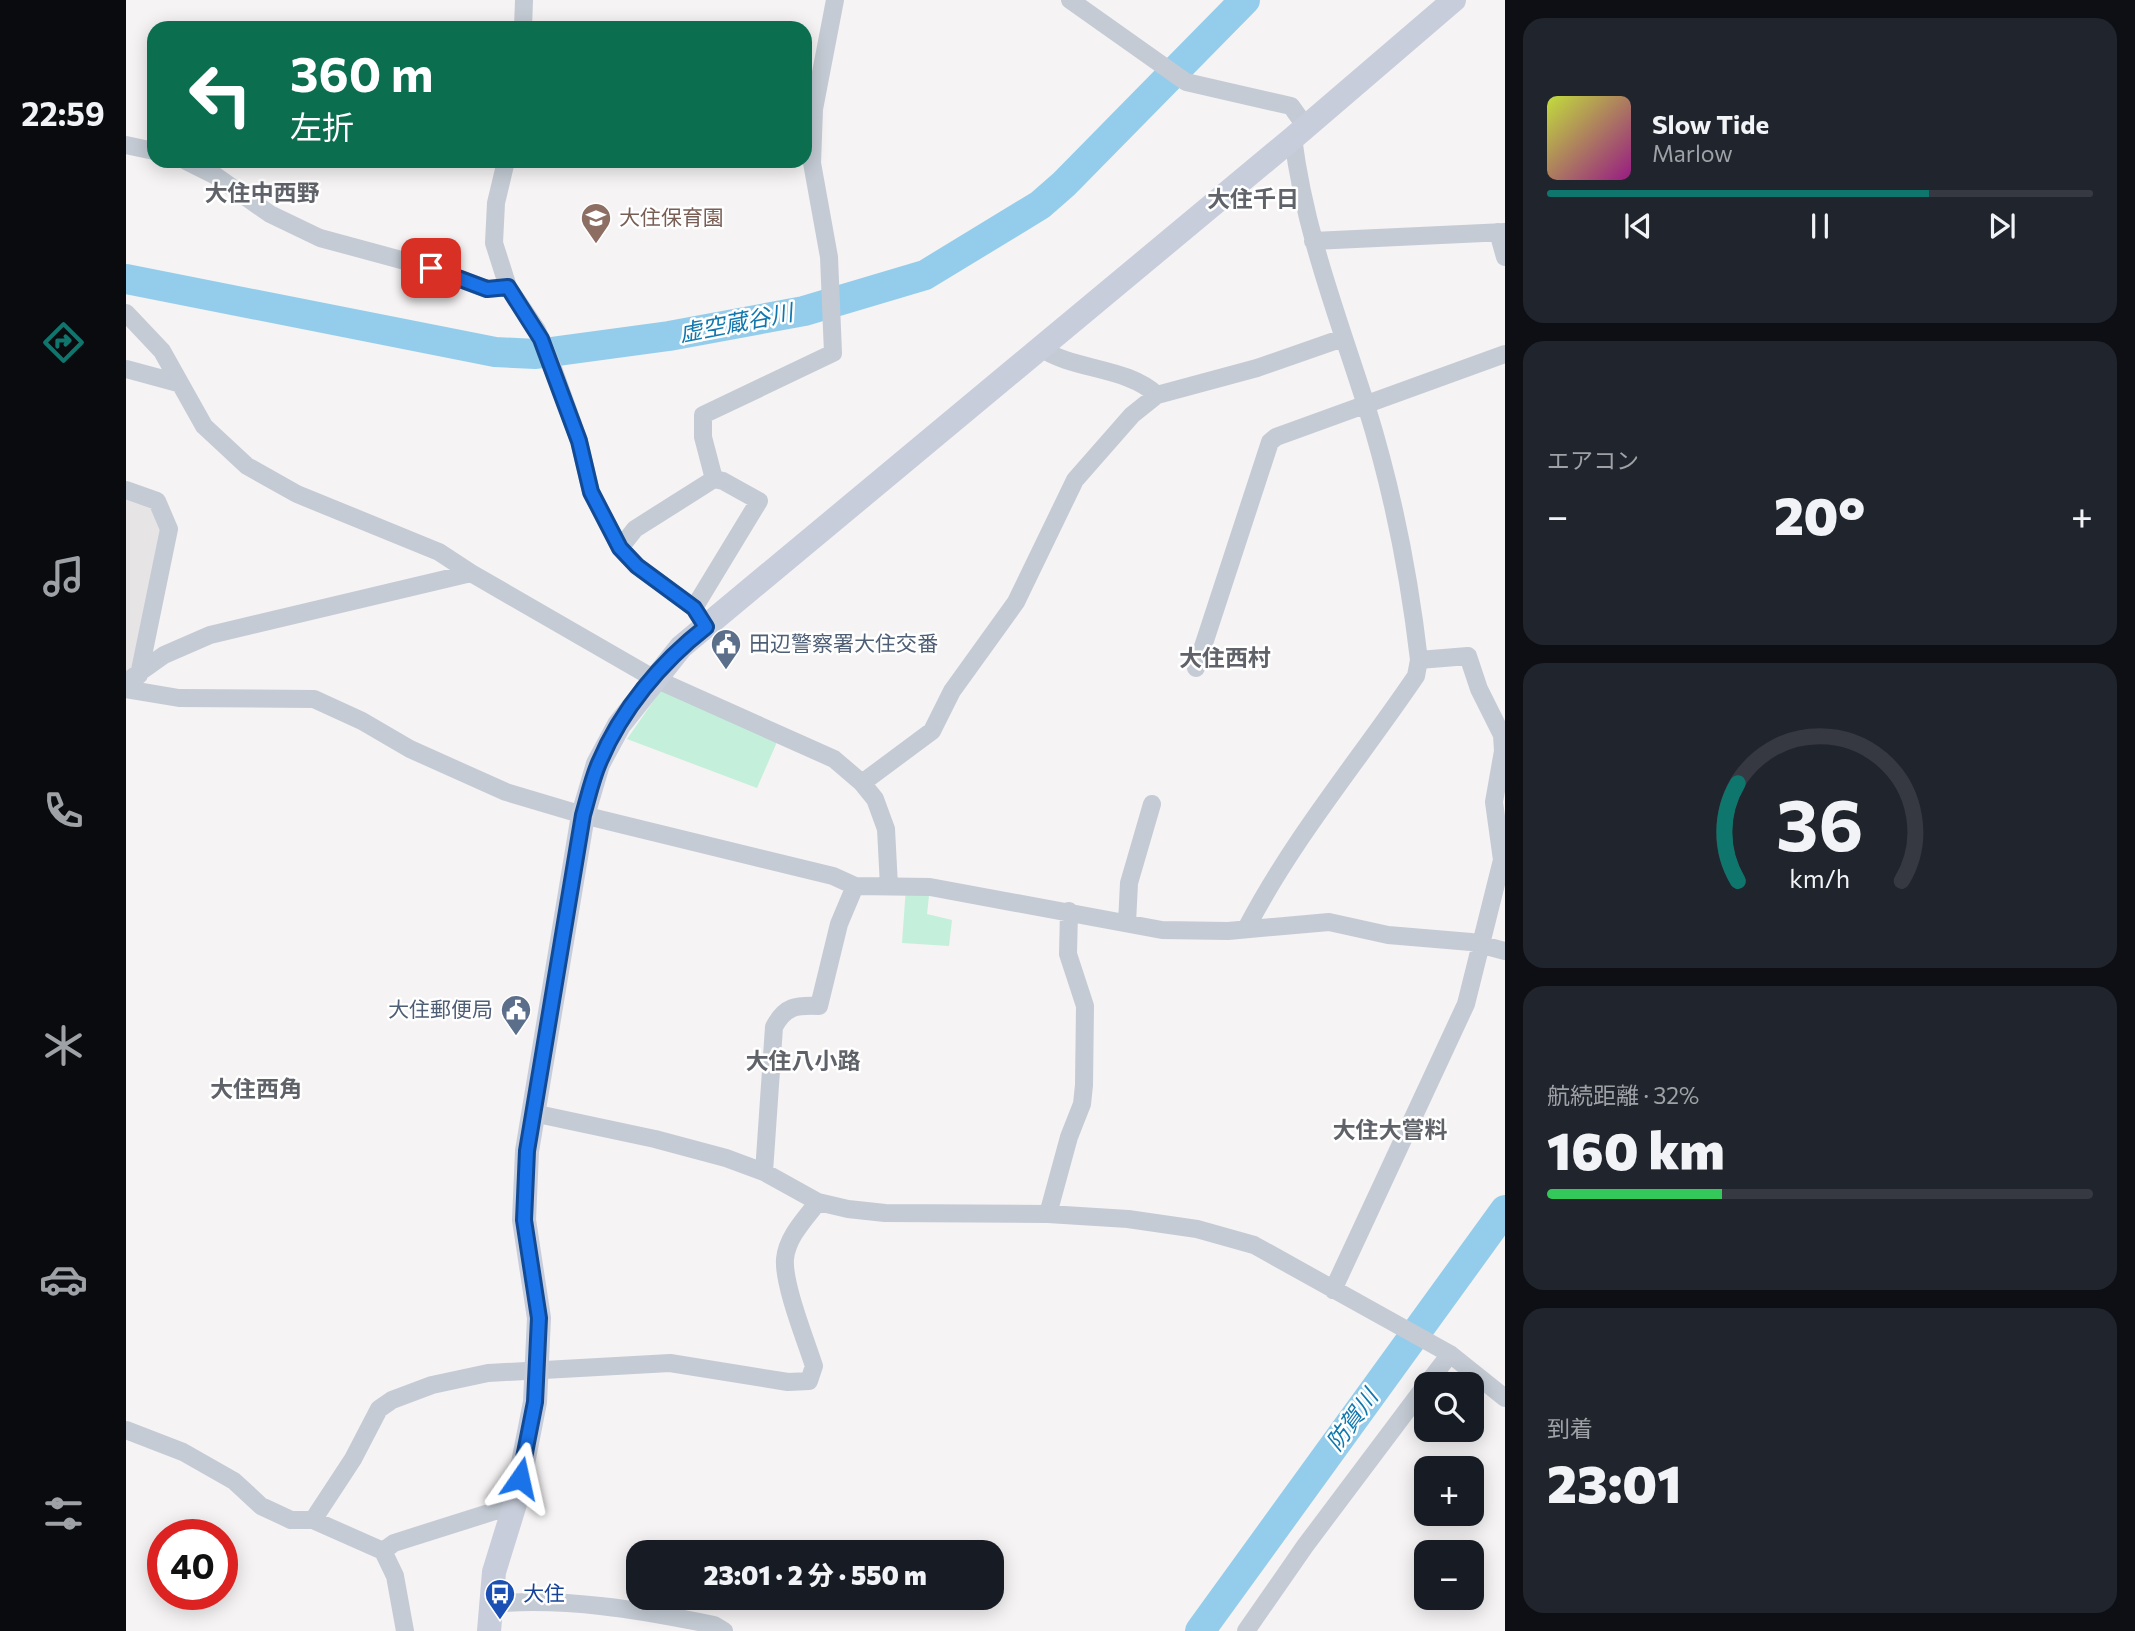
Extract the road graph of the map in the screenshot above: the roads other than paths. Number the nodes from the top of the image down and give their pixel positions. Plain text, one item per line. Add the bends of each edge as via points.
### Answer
1 (524, 0) edge
2 (835, 0) edge
3 (1070, 0) edge
4 (1454, 0) edge
5 (523, 21) edge
6 (1300, 132) junction
7 (126, 145) edge
8 (147, 150) edge
9 (200, 168) edge
10 (504, 168) edge
11 (1501, 232) edge
12 (1312, 242) junction
13 (1505, 257) edge
14 (508, 287) junction
15 (126, 313) edge
16 (1343, 338) junction
17 (1040, 347) junction
18 (1505, 354) edge
19 (126, 369) edge
20 (178, 383) junction
21 (1157, 395) junction
22 (1366, 405) junction
23 (714, 479) junction
24 (126, 490) edge
25 (620, 548) junction
26 (471, 573) junction
27 (700, 618) junction
28 (1419, 660) junction
29 (1196, 668) dead end
30 (133, 678) edge
31 (653, 678) junction
32 (126, 689) edge
33 (862, 783) junction
34 (1152, 804) dead end
35 (583, 815) junction
36 (855, 886) junction
37 (889, 886) junction
38 (1069, 911) junction
39 (1127, 923) junction
40 (1247, 927) junction
41 (1479, 945) junction
42 (1505, 951) edge
43 (533, 1113) junction
44 (764, 1172) junction
45 (818, 1202) junction
46 (1048, 1214) junction
47 (1333, 1290) junction
48 (1450, 1354) junction
49 (537, 1369) junction
50 (1437, 1372) edge
51 (1505, 1398) edge
52 (1414, 1402) edge
53 (126, 1430) edge
54 (512, 1513) junction
55 (313, 1520) junction
56 (383, 1550) junction
57 (490, 1604) junction
58 (405, 1631) edge
59 (489, 1631) edge
60 (724, 1631) edge
61 (1246, 1631) edge

1 - 5 street
2 - 23 street via 814,109 812,163 830,257 833,353 703,415 703,437
3 - 6 street via 1186,82 1291,106
4 - 6 street
6 - 12 street via 1300,195
6 - 17 street
7 - 8 street
9 - 14 street via 270,214 320,239 431,268 487,289
10 - 14 street via 494,243
11 - 12 street
11 - 13 street
12 - 16 street
14 - 25 street via 541,339 579,441 591,492
15 - 20 street via 162,351
16 - 21 street
16 - 22 street
17 - 21 street
17 - 27 street
18 - 22 street
19 - 20 street
20 - 26 street via 204,426 247,466 298,494 439,552
21 - 33 street via 1132,415 1075,480 1016,602 952,691 932,730
22 - 28 street via 1399,525
22 - 29 street via 1270,442
23 - 25 street via 635,529
23 - 27 street via 759,501
24 - 30 street via 157,500 169,529
25 - 27 street
26 - 30 street via 210,635 164,655
26 - 31 street
27 - 31 street
28 - 40 street via 1416,676 1297,841
28 - 41 street via 1468,656 1502,735 1494,802 1503,860
31 - 33 street via 834,759
31 - 35 street via 619,724 598,764
32 - 35 street via 180,698 314,699 506,792
33 - 37 street via 875,799 886,829
34 - 39 street via 1129,883
35 - 36 street via 832,876
35 - 43 street
36 - 37 street
36 - 44 street via 839,924 819,1006 794,1005 781,1013 774,1027
37 - 38 street via 930,887
38 - 39 street
38 - 46 street via 1069,954 1085,1006 1084,1085
39 - 40 street via 1162,930
40 - 41 street via 1329,922 1388,935
41 - 42 street
41 - 47 street via 1466,1004
43 - 44 street via 655,1139
43 - 49 street via 524,1220 539,1318
44 - 45 street
45 - 46 street via 885,1213
45 - 49 street via 796,1229 785,1259 796,1315 814,1366 809,1381 788,1382 670,1363
46 - 47 street via 1128,1219 1254,1245
47 - 48 street
48 - 50 street
48 - 51 street
49 - 54 street via 535,1402
49 - 55 street via 458,1378 392,1400 379,1409
52 - 61 street
53 - 55 street via 183,1451 234,1481 261,1506 291,1520
54 - 56 street via 498,1510
54 - 57 street via 494,1572
55 - 56 street
56 - 58 street via 395,1576
57 - 59 street
57 - 60 street via 571,1603 648,1612

